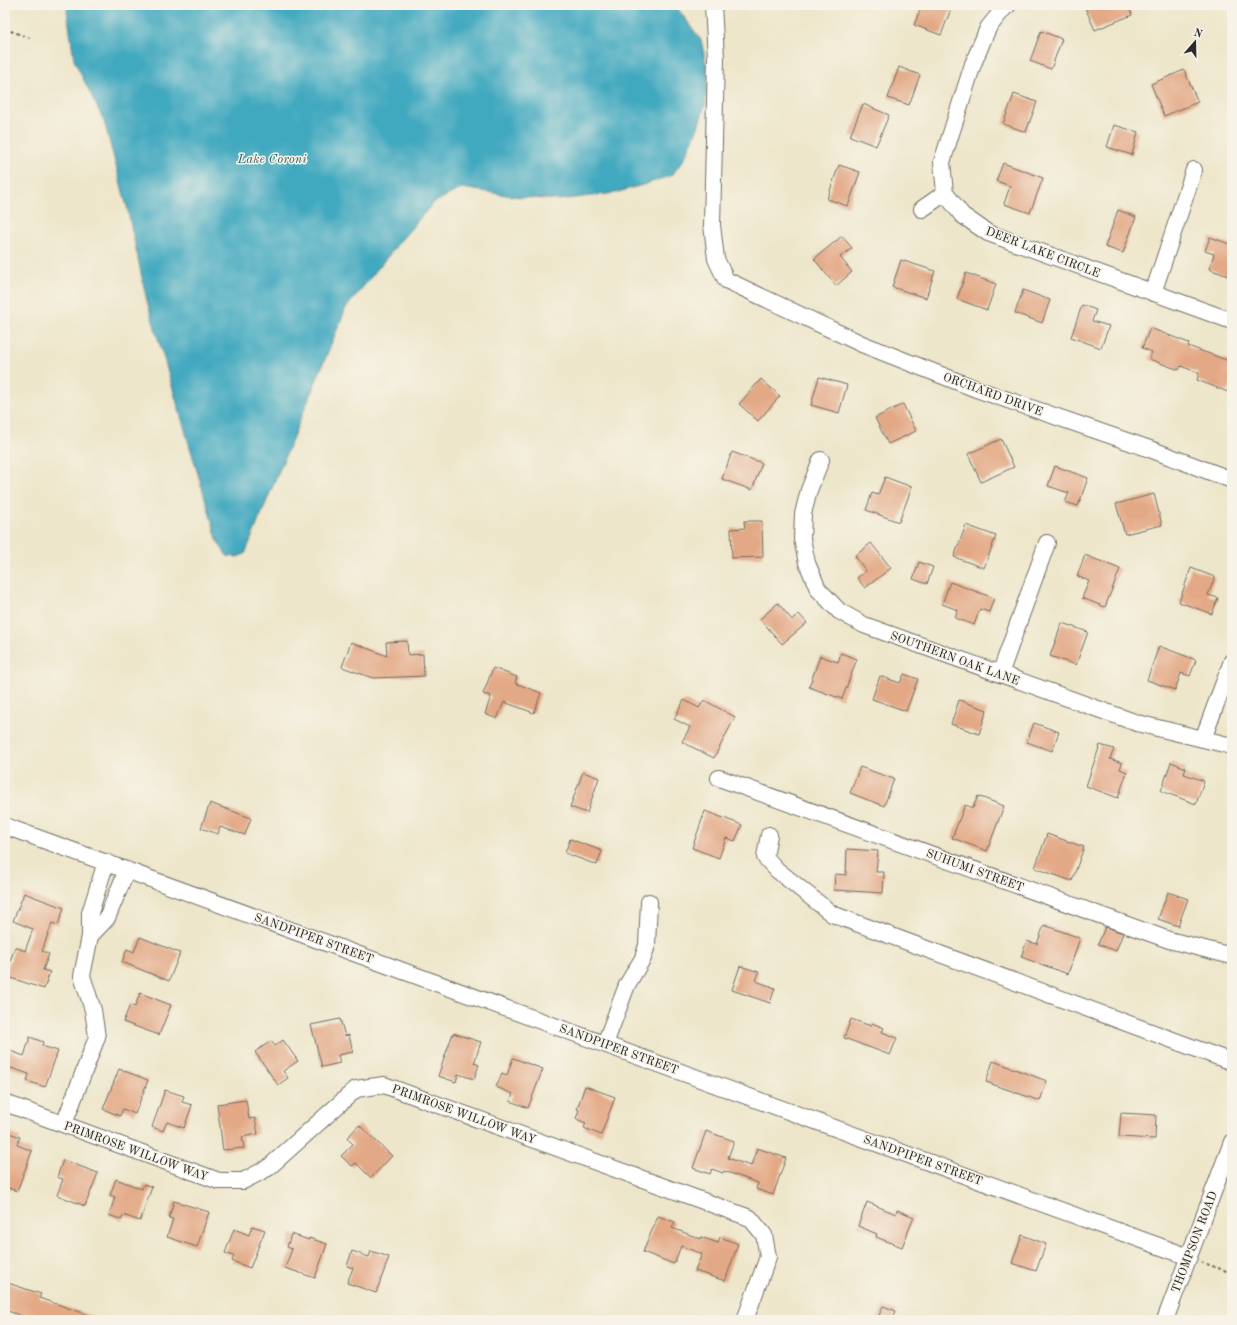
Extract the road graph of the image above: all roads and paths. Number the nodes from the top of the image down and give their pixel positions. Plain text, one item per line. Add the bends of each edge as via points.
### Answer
1 (713, 5) edge
2 (1008, 5) edge
3 (5, 29) edge
4 (30, 38) dead end
5 (1194, 170) dead end
6 (945, 193) junction
7 (922, 209) dead end
8 (1152, 293) junction
9 (1232, 322) edge
10 (821, 460) dead end
11 (1232, 480) edge
12 (1047, 543) dead end
13 (1232, 661) edge
14 (1000, 674) junction
15 (1203, 739) junction
16 (1232, 746) edge
17 (719, 778) dead end
18 (5, 826) edge
19 (769, 835) dead end
20 (106, 862) junction
21 (127, 870) junction
22 (649, 902) dead end
23 (90, 936) junction
24 (1232, 956) edge
25 (605, 1044) junction
26 (1232, 1062) edge
27 (5, 1103) edge
28 (64, 1124) junction
29 (1232, 1142) edge
30 (1189, 1257) junction
31 (1232, 1273) edge
32 (744, 1320) edge
33 (1166, 1320) edge

1 - 11 street, ORCHARD DRIVE via 716,58 712,225 716,259 726,280 862,344 979,390
2 - 6 street via 988,28 973,64 942,162
3 - 4 path
5 - 8 street
6 - 7 street
6 - 8 street, DEER LAKE CIRCLE via 962,215 988,233
8 - 9 street, DEER LAKE CIRCLE
10 - 14 street, SOUTHERN OAK LANE via 803,514 802,539 807,563 818,589 839,611 864,625
12 - 14 street
13 - 15 street
14 - 15 street, SOUTHERN OAK LANE via 1137,724
15 - 16 street, SOUTHERN OAK LANE
17 - 24 street, SUHUMI STREET via 1169,940
18 - 20 street, SANDPIPER STREET
19 - 26 street via 765,857 777,870 832,914
20 - 21 street, SANDPIPER STREET
20 - 23 street via 90,913
21 - 23 street via 107,918
21 - 25 street, SANDPIPER STREET
22 - 25 street via 648,945 627,985
23 - 28 street via 82,976 93,1010 97,1037
25 - 30 street, SANDPIPER STREET
27 - 28 street, PRIMROSE WILLOW WAY
28 - 32 street, PRIMROSE WILLOW WAY via 219,1182 243,1181 268,1168 356,1089 384,1085 750,1218 764,1235 768,1257
29 - 30 street, THOMPSON ROAD
30 - 31 path
30 - 33 street, THOMPSON ROAD

